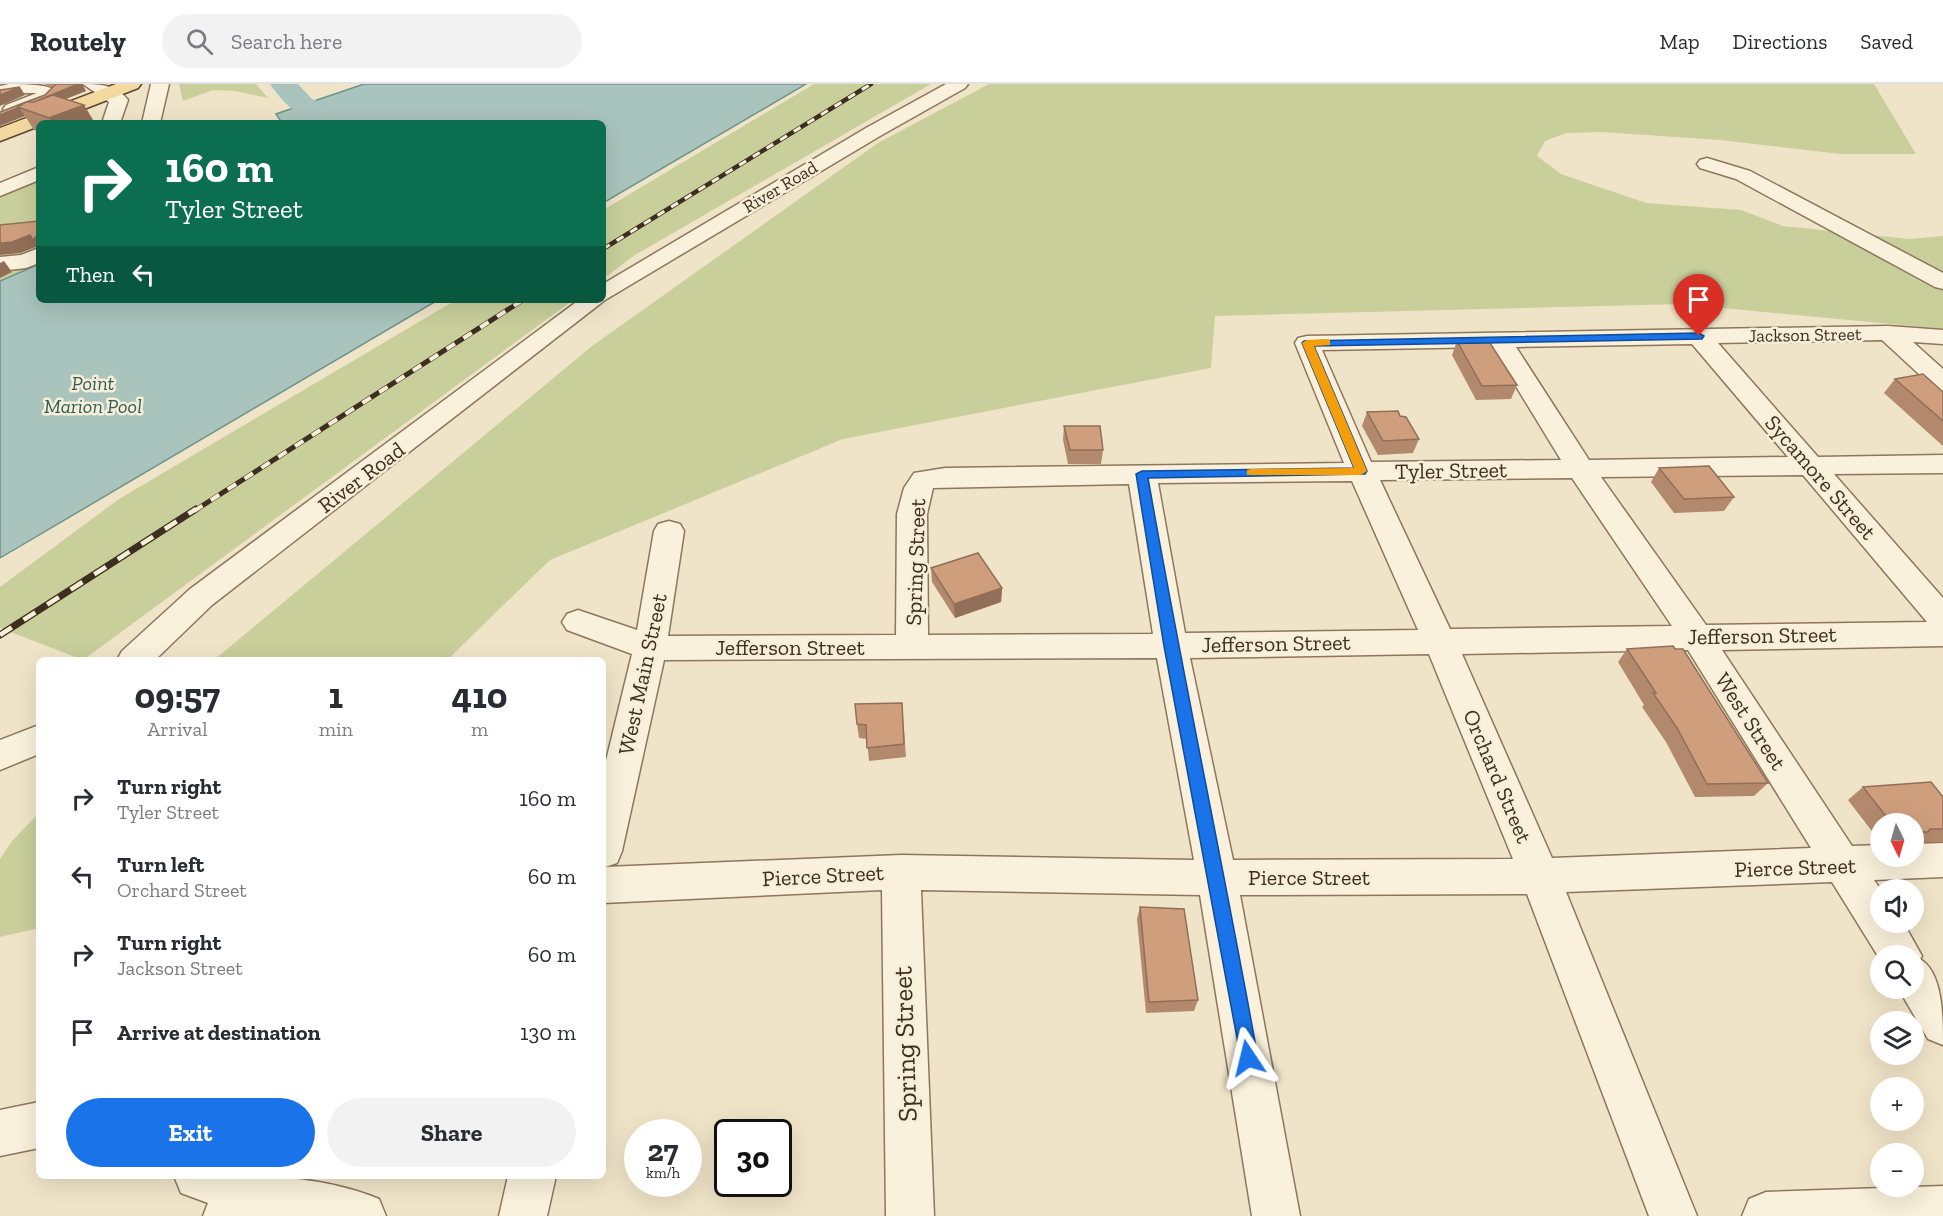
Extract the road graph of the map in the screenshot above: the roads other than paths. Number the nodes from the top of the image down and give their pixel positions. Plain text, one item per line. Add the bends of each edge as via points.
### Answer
1 (132, 84) edge
2 (160, 84) edge
3 (959, 84) edge
4 (50, 87) edge
5 (100, 89) edge
6 (7, 104) edge
7 (37, 120) edge
8 (112, 120) edge
9 (152, 120) edge
10 (36, 121) edge
11 (31, 123) junction
12 (0, 135) edge
13 (1707, 164) dead end
14 (36, 174) edge
15 (0, 190) edge
16 (23, 202) dead end
17 (0, 211) edge
18 (36, 256) edge
19 (0, 264) edge
20 (1943, 282) edge
21 (606, 292) edge
22 (590, 303) edge
23 (1888, 333) junction
24 (1699, 336) junction
25 (1943, 337) edge
26 (1499, 339) junction
27 (1307, 343) joint
28 (1943, 383) edge
29 (1943, 464) edge
30 (1813, 466) junction
31 (1580, 468) junction
32 (1361, 471) junction
33 (1142, 474) junction
34 (924, 480) joint
35 (669, 531) dead end
36 (1943, 619) edge
37 (578, 622) dead end
38 (1943, 634) edge
39 (1696, 636) junction
40 (1439, 640) junction
41 (1171, 646) junction
42 (912, 647) junction
43 (650, 648) junction
44 (137, 657) edge
45 (36, 740) edge
46 (0, 754) edge
47 (606, 838) edge
48 (1943, 861) edge
49 (1844, 865) junction
50 (901, 872) junction
51 (1541, 876) junction
52 (1217, 878) junction
53 (606, 885) edge
54 (1893, 945) edge
55 (1924, 993) edge
56 (1943, 1024) edge
57 (205, 1179) edge
58 (531, 1179) edge
59 (242, 1194) edge
60 (1943, 1210) edge
61 (362, 1216) edge
62 (523, 1216) edge
63 (910, 1216) edge
64 (1276, 1216) edge
65 (1673, 1216) edge
66 (1766, 1216) edge

1 - 5 main road
2 - 9 street
3 - 21 street, River Road
4 - 6 street via 49,94
4 - 6 street via 24,86
5 - 7 main road
5 - 8 street via 119,100
6 - 11 street
10 - 11 main road
11 - 12 main road
13 - 20 street via 1743,175
14 - 15 street
16 - 17 street
18 - 19 street
22 - 44 street, River Road via 201,597
23 - 24 street, Jackson Street
23 - 25 street, Jackson Street
23 - 28 street
24 - 26 street, Jackson Street
24 - 30 street, Sycamore Street
26 - 27 street, Jackson Street
26 - 31 street, West Street
27 - 32 street, Orchard Street
29 - 30 street, Tyler Street
30 - 31 street, Tyler Street
30 - 36 street, Sycamore Street
31 - 32 street, Tyler Street
31 - 39 street, West Street
32 - 33 street, Tyler Street
32 - 40 street, Orchard Street
33 - 34 street, Tyler Street
33 - 41 street
34 - 42 street, Spring Street via 912,514
35 - 43 street, West Main Street
37 - 43 street, Jefferson Street
38 - 39 street, Jefferson Street
39 - 40 street, Jefferson Street
39 - 49 street, West Street
40 - 41 street, Jefferson Street
40 - 51 street, Orchard Street
41 - 42 street, Jefferson Street
41 - 52 street
42 - 43 street, Jefferson Street
43 - 47 street, West Main Street
45 - 46 street
48 - 49 street, Pierce Street
49 - 51 street, Pierce Street
49 - 54 street, West Street
50 - 52 street, Pierce Street
50 - 53 street, Pierce Street
50 - 63 street, Spring Street
51 - 52 street, Pierce Street
51 - 65 street, Orchard Street
52 - 64 street
55 - 56 street
57 - 59 street
58 - 62 street
59 - 61 street
60 - 66 street

